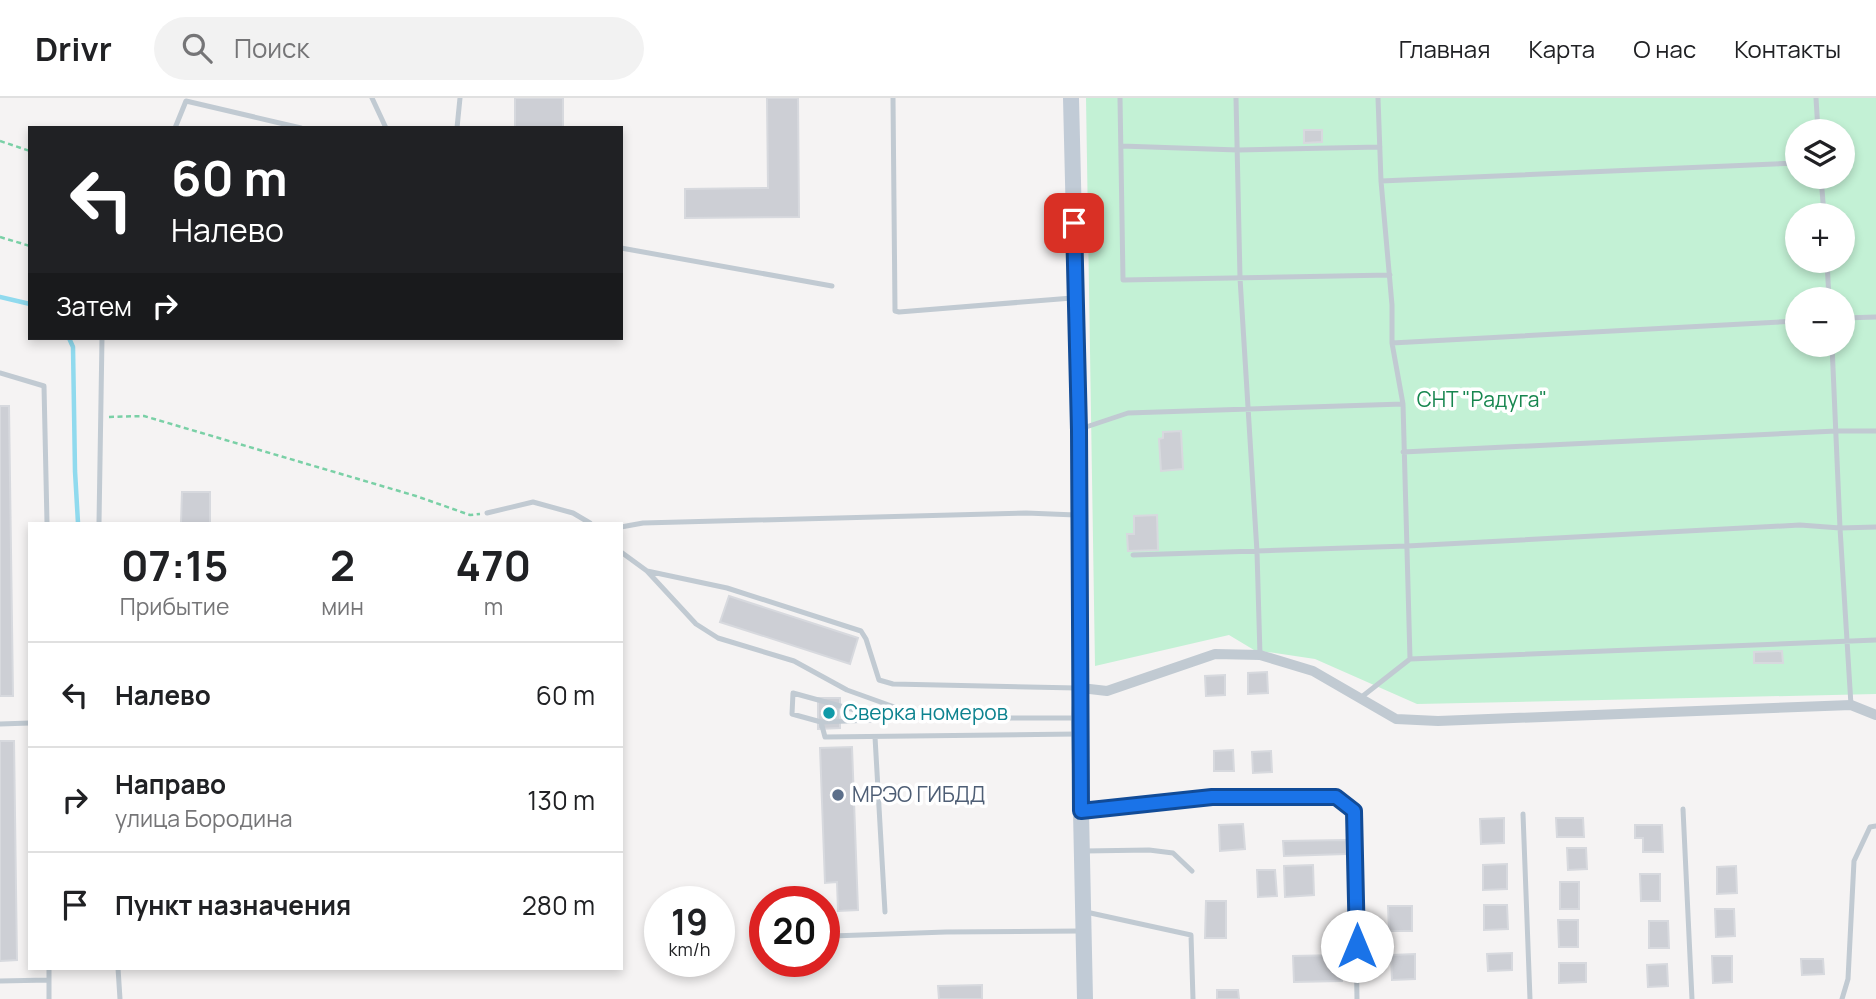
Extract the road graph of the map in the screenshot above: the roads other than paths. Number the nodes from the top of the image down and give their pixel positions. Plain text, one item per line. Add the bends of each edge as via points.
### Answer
1 (372, 98) edge
2 (460, 98) edge
3 (893, 98) edge
4 (1071, 98) edge
5 (1120, 98) edge
6 (1236, 98) edge
7 (1378, 98) edge
8 (1816, 98) edge
9 (1817, 119) edge
10 (176, 126) edge
11 (292, 126) edge
12 (385, 126) edge
13 (457, 126) edge
14 (1121, 146) junction
15 (1380, 147) junction
16 (1238, 150) junction
17 (1785, 164) edge
18 (1381, 181) junction
19 (623, 248) edge
20 (1390, 275) junction
21 (1240, 278) junction
22 (832, 286) dead end
23 (1076, 298) junction
24 (1876, 317) edge
25 (1855, 318) edge
26 (1785, 322) edge
27 (102, 340) edge
28 (1392, 343) junction
29 (1833, 357) edge
30 (0, 373) edge
31 (1403, 404) junction
32 (1248, 409) junction
33 (1079, 430) junction
34 (1836, 430) junction
35 (1876, 431) edge
36 (1403, 452) junction
37 (487, 513) road end
38 (1079, 515) junction
39 (47, 522) edge
40 (99, 522) edge
41 (588, 522) edge
42 (623, 527) edge
43 (1876, 527) edge
44 (1840, 528) junction
45 (1408, 546) junction
46 (1257, 552) junction
47 (623, 553) edge
48 (1133, 555) dead end
49 (647, 571) junction
50 (1876, 640) edge
51 (1847, 641) junction
52 (1260, 655) junction
53 (1410, 659) junction
54 (1082, 688) junction
55 (1359, 699) junction
56 (1851, 705) junction
57 (1876, 715) edge
58 (925, 718) junction
59 (886, 719) junction
60 (821, 722) junction
61 (28, 723) edge
62 (0, 724) edge
63 (1080, 726) junction
64 (875, 737) junction
65 (1684, 808) dead end
66 (1081, 811) junction
67 (1523, 814) dead end
68 (1876, 826) edge
69 (1082, 851) junction
70 (1192, 871) dead end
71 (885, 912) dead end
72 (1083, 912) junction
73 (1084, 931) junction
74 (840, 936) edge
75 (49, 970) edge
76 (118, 970) edge
77 (49, 980) junction
78 (0, 981) edge
79 (48, 999) edge
80 (120, 999) edge
81 (1085, 999) edge
82 (1193, 999) edge
83 (1357, 999) edge
84 (1530, 999) edge
85 (1692, 999) edge
86 (1842, 999) edge

1 - 12 lane
2 - 13 lane
3 - 23 lane via 895,311
4 - 23 main road
5 - 14 lane
6 - 16 lane
7 - 15 lane
8 - 9 lane
10 - 11 lane via 186,101
14 - 16 lane
14 - 21 lane via 1123,280
15 - 16 lane
15 - 18 lane
16 - 21 lane
17 - 18 lane
18 - 20 lane
19 - 22 lane
20 - 21 lane
20 - 28 lane
21 - 32 lane
23 - 33 main road
24 - 25 lane
26 - 28 lane
27 - 40 lane
28 - 31 lane
29 - 34 lane
30 - 39 lane via 44,386
31 - 32 lane
31 - 36 lane
32 - 33 lane via 1128,413
32 - 46 lane
33 - 38 main road
34 - 35 lane
34 - 36 lane
34 - 44 lane
36 - 45 lane
37 - 41 lane via 533,502
38 - 42 lane
38 - 54 main road
43 - 44 lane
44 - 45 lane via 1800,525
44 - 51 lane
45 - 46 lane
45 - 53 lane
46 - 48 lane
46 - 52 lane
47 - 49 lane
49 - 54 lane via 727,588 861,631 879,680 893,684
49 - 58 lane via 696,624 718,638 794,662 847,690
50 - 51 lane
51 - 53 lane
51 - 56 lane
52 - 54 street via 1215,654 1107,691
52 - 55 street via 1313,671
53 - 55 lane
54 - 63 main road
55 - 56 street via 1396,719 1438,722
56 - 57 street
58 - 59 lane
58 - 63 lane
59 - 60 lane
59 - 60 lane via 793,693 792,714
60 - 64 lane via 825,737
61 - 62 lane
63 - 64 lane
63 - 66 main road
64 - 71 lane
65 - 85 lane
66 - 69 main road
66 - 83 lane via 1212,797 1336,797 1354,811
67 - 84 lane
68 - 86 lane via 1870,827 1854,861 1848,979
69 - 70 lane via 1173,853
69 - 72 main road
72 - 73 main road
72 - 82 lane via 1191,935
73 - 74 lane
73 - 81 main road
75 - 77 lane
76 - 80 lane
77 - 78 lane
77 - 79 lane

